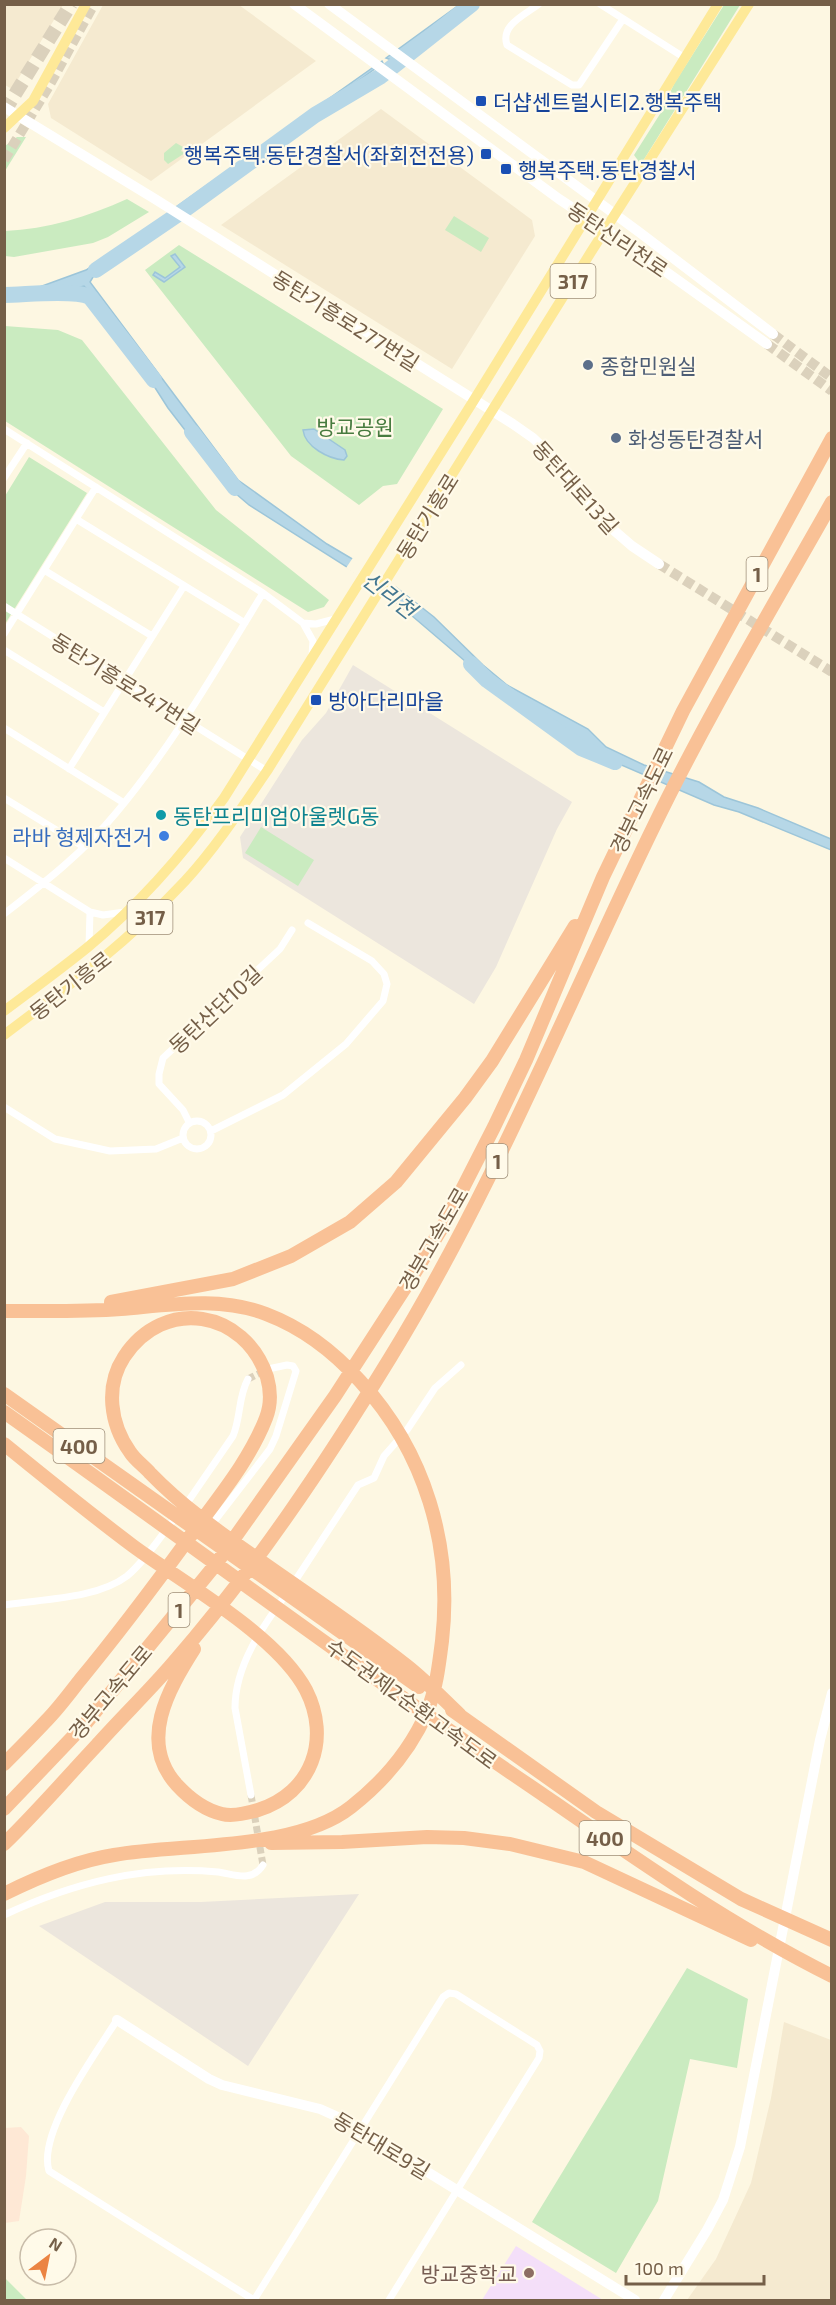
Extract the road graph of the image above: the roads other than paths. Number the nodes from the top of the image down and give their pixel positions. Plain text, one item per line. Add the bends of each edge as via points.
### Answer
1 (86, 4) edge
2 (294, 4) edge
3 (539, 4) edge
4 (600, 4) edge
5 (717, 4) edge
6 (749, 4) edge
7 (336, 7) edge
8 (622, 19) junction
9 (685, 58) junction
10 (4, 107) edge
11 (18, 115) junction
12 (4, 128) edge
13 (597, 201) junction
14 (615, 215) junction
15 (587, 218) junction
16 (605, 230) junction
17 (474, 400) junction
18 (493, 412) junction
19 (4, 429) edge
20 (831, 438) edge
21 (27, 442) junction
22 (5, 475) edge
23 (96, 487) junction
24 (831, 502) edge
25 (76, 519) junction
26 (659, 564) tunnel mouth
27 (44, 570) junction
28 (184, 586) junction
29 (263, 592) junction
30 (4, 606) edge
31 (17, 614) junction
32 (338, 618) junction
33 (244, 623) junction
34 (303, 623) junction
35 (4, 634) edge
36 (152, 636) junction
37 (4, 650) edge
38 (312, 659) junction
39 (124, 681) junction
40 (104, 712) junction
41 (185, 720) junction
42 (4, 728) edge
43 (248, 760) junction
44 (69, 769) junction
45 (267, 771) junction
46 (4, 798) edge
47 (124, 803) junction
48 (84, 847) junction
49 (4, 858) edge
50 (603, 877) junction
51 (45, 884) junction
52 (4, 902) edge
53 (13, 908) junction
54 (128, 911) junction
55 (90, 912) junction
56 (4, 914) edge
57 (308, 923) dead end
58 (292, 930) dead end
59 (89, 946) junction
60 (4, 1011) edge
61 (4, 1035) edge
62 (4, 1107) edge
63 (189, 1122) junction
64 (211, 1131) junction
65 (183, 1138) junction
66 (4, 1311) edge
67 (460, 1365) dead end
68 (268, 1369) tunnel mouth
69 (248, 1379) dead end
70 (4, 1394) edge
71 (4, 1412) edge
72 (4, 1444) edge
73 (216, 1519) dead end
74 (231, 1590) junction
75 (4, 1605) edge
76 (328, 1616) junction
77 (831, 1693) edge
78 (4, 1764) edge
79 (251, 1795) tunnel mouth
80 (4, 1809) edge
81 (227, 1843) junction
82 (4, 1844) edge
83 (263, 1865) dead end
84 (4, 1894) edge
85 (4, 1915) edge
86 (831, 1940) edge
87 (760, 1941) junction
88 (831, 1976) edge
89 (117, 2020) joint
90 (360, 2130) junction
91 (457, 2191) junction
92 (254, 2301) edge
93 (389, 2301) edge
94 (635, 2301) edge
95 (664, 2301) edge

1 - 11 main road via 33,101
2 - 15 street, 동탄신리천로
3 - 8 street via 507,27 504,38 507,45 572,85 579,85
4 - 8 street
5 - 9 main road, 동탄기흥로 / 317
6 - 14 main road, 동탄기흥로 / 317
7 - 13 street, 동탄신리천로
8 - 9 street
9 - 13 main road, 동탄기흥로 / 317
10 - 11 street
11 - 12 main road
11 - 17 street, 동탄기흥로277번길
13 - 14 street, 동탄신리천로
13 - 15 main road, 동탄기흥로 / 317
14 - 16 main road, 동탄기흥로 / 317
14 - 16 street, 동탄신리천로 via 770,339
15 - 16 street, 동탄신리천로
15 - 17 main road, 동탄기흥로 / 317
16 - 18 main road, 동탄기흥로 / 317
17 - 18 street, 동탄기흥로277번길
17 - 32 main road, 동탄기흥로 / 317
18 - 26 street, 동탄대로13길 via 544,448 610,527
18 - 45 main road, 동탄기흥로 / 317
19 - 21 street
20 - 50 highway, 경부고속도로 / 1 via 683,711
21 - 22 street
21 - 23 street
23 - 25 street
23 - 29 street
24 - 74 highway, 경부고속도로 / 1 via 653,827 545,1065 444,1265 312,1479
25 - 27 street
25 - 28 street
27 - 31 street
27 - 36 street
28 - 33 street
28 - 36 street
29 - 33 street
29 - 34 street
30 - 31 street, 동탄기흥로247번길
31 - 35 street
31 - 39 street, 동탄기흥로247번길
32 - 34 street
32 - 38 main road, 동탄기흥로 / 317
33 - 41 street
34 - 38 street via 313,641
36 - 39 street
37 - 40 street
38 - 43 main road, 동탄기흥로 / 317
39 - 40 street
39 - 41 street, 동탄기흥로247번길
40 - 44 street
41 - 43 street, 동탄기흥로247번길
41 - 47 street
42 - 44 street
43 - 45 street, 동탄기흥로247번길
43 - 54 main road, 동탄기흥로 / 317 via 190,843
44 - 47 street
45 - 61 main road, 동탄기흥로 / 317 via 212,849 158,909 98,964
46 - 48 street
47 - 48 street
48 - 51 street
49 - 51 street
50 - 66 highway via 539,986 465,1098 396,1182 350,1222 291,1256 233,1279 105,1303
50 - 80 highway, 경부고속도로 / 1 via 494,1127 446,1221 374,1338 216,1564 86,1723
51 - 53 street
51 - 55 street
52 - 53 street
53 - 56 street
54 - 55 street via 103,915
54 - 59 main road, 동탄기흥로 / 317
55 - 59 street
57 - 64 street via 372,961 387,984 383,1001 346,1044 283,1095
58 - 63 street, 동탄산단10길 via 280,949 163,1058 159,1084
59 - 60 main road, 동탄기흥로 / 317
62 - 65 street via 55,1139 110,1151 156,1149
63 - 64 street via 202,1121
63 - 65 street via 183,1129
64 - 65 street via 210,1141 203,1148 188,1146
66 - 81 highway via 220,1304 246,1307 287,1323 325,1346 376,1398 402,1435 420,1475 443,1558 445,1612 438,1672 427,1711 408,1748 376,1785 328,1820 270,1839
67 - 79 street via 435,1388 384,1456 374,1478 358,1485 257,1635 235,1695
68 - 73 street via 287,1365 294,1366 296,1371 276,1436
69 - 75 street via 242,1389 239,1423 233,1436 190,1499 127,1575 109,1587 89,1592
70 - 76 highway, 수도권제2순환고속도로 / 400
71 - 87 highway, 수도권제2순환고속도로 / 400 via 452,1733
72 - 74 highway via 132,1545 248,1627 302,1683 319,1734 312,1762 296,1786 270,1806 224,1815 201,1805 169,1776 160,1757 157,1736 167,1696 179,1675
74 - 82 highway, 경부고속도로 / 1 via 174,1663
76 - 78 highway via 203,1520 163,1486 130,1453 112,1413 114,1380 123,1358 158,1325 171,1320 204,1319 228,1327 248,1341 261,1359 271,1389 267,1414 253,1447 124,1626 45,1722
76 - 86 highway, 수도권제2순환고속도로 / 400 via 596,1812 741,1899
77 - 95 street via 740,2147 723,2200
81 - 84 highway via 102,1857 27,1882
81 - 87 highway via 427,1837 510,1844 584,1862
83 - 85 street via 246,1877 167,1870 86,1883
87 - 88 highway
89 - 90 street, 동탄대로9길 via 215,2082 234,2090 320,2109
89 - 92 street via 57,2118 49,2170
90 - 91 street, 동탄대로9길
90 - 91 street via 443,1996 456,1994 537,2045 540,2051
90 - 92 street
91 - 93 street
91 - 94 street, 동탄대로9길

